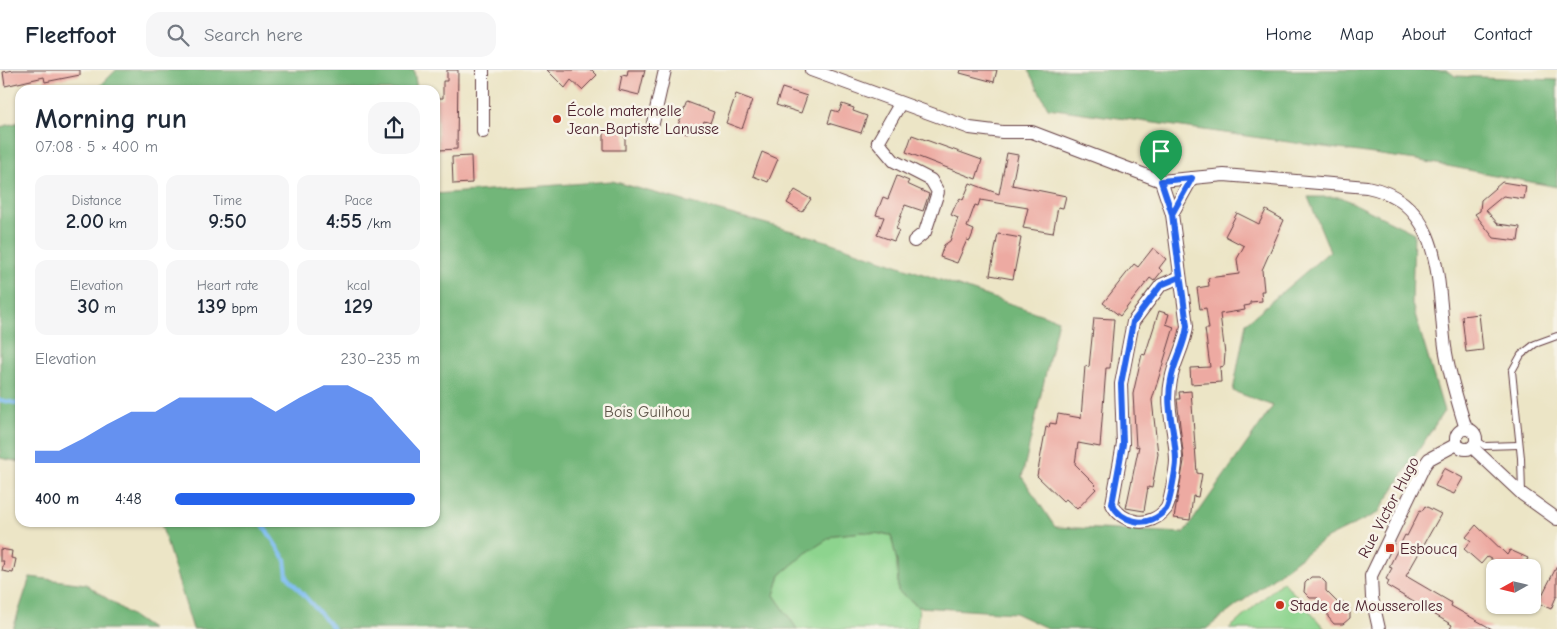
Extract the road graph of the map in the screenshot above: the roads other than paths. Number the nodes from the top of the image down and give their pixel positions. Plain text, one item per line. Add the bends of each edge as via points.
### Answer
1 (483, 70) edge
2 (665, 70) edge
3 (811, 70) edge
4 (900, 104) junction
5 (653, 123) dead end
6 (484, 132) dead end
7 (1192, 178) junction
8 (1161, 181) junction
9 (1172, 214) junction
10 (914, 242) dead end
11 (1180, 277) junction
12 (1557, 336) edge
13 (1466, 429) junction
14 (1474, 443) junction
15 (1457, 444) junction
16 (1520, 445) junction
17 (1522, 494) junction
18 (1557, 519) edge
19 (1379, 629) edge

1 - 6 street
2 - 5 street
3 - 4 street
4 - 8 street via 970,128 1032,132
4 - 10 street via 878,142 894,161 931,180 938,192 925,232
7 - 8 street
7 - 9 street
7 - 13 street via 1224,175 1367,187 1387,192 1407,205 1430,239 1449,369
8 - 9 street
9 - 11 street
11 - 11 street via 1186,341 1171,379 1169,402 1176,462 1166,508 1154,519 1142,523 1127,519 1116,512 1112,504 1123,444 1121,384 1133,322 1161,285
12 - 16 lane via 1535,344 1521,355 1512,371
13 - 14 street via 1473,432
13 - 15 street via 1456,436
14 - 15 street via 1465,449
14 - 16 lane via 1485,446
14 - 17 street
15 - 19 street, Rue Victor Hugo via 1429,459 1424,466 1374,565 1371,585
16 - 17 lane
17 - 18 street

